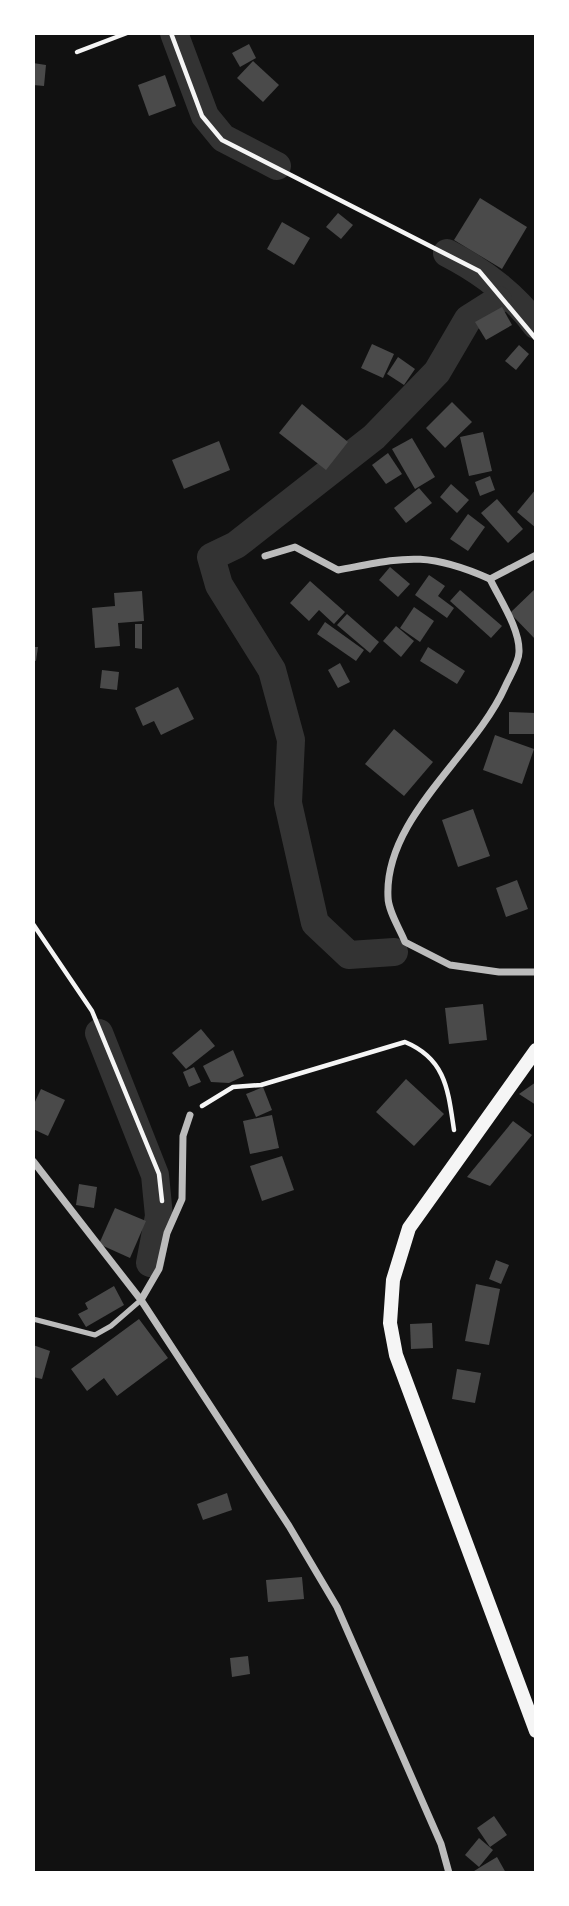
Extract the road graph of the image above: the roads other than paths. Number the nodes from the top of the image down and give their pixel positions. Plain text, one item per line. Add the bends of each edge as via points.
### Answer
1 (536, 555) edge
2 (265, 556) dead end
3 (490, 579) junction
4 (536, 972) edge
5 (536, 1049) edge
6 (190, 1115) road end
7 (33, 1161) edge
8 (141, 1300) junction
9 (33, 1319) edge
10 (536, 1731) edge
11 (449, 1873) edge

1 - 3 street
2 - 3 street via 295,547 338,570 392,558 428,558
3 - 4 street via 516,635 519,654 498,702 473,742 408,822 390,872 388,899 405,942 450,965
5 - 10 main road via 409,1228 393,1280 390,1323 396,1355
6 - 8 street via 183,1136 182,1199 167,1233 159,1269
7 - 8 street
8 - 9 lane via 95,1335
8 - 11 street via 337,1607 441,1844

